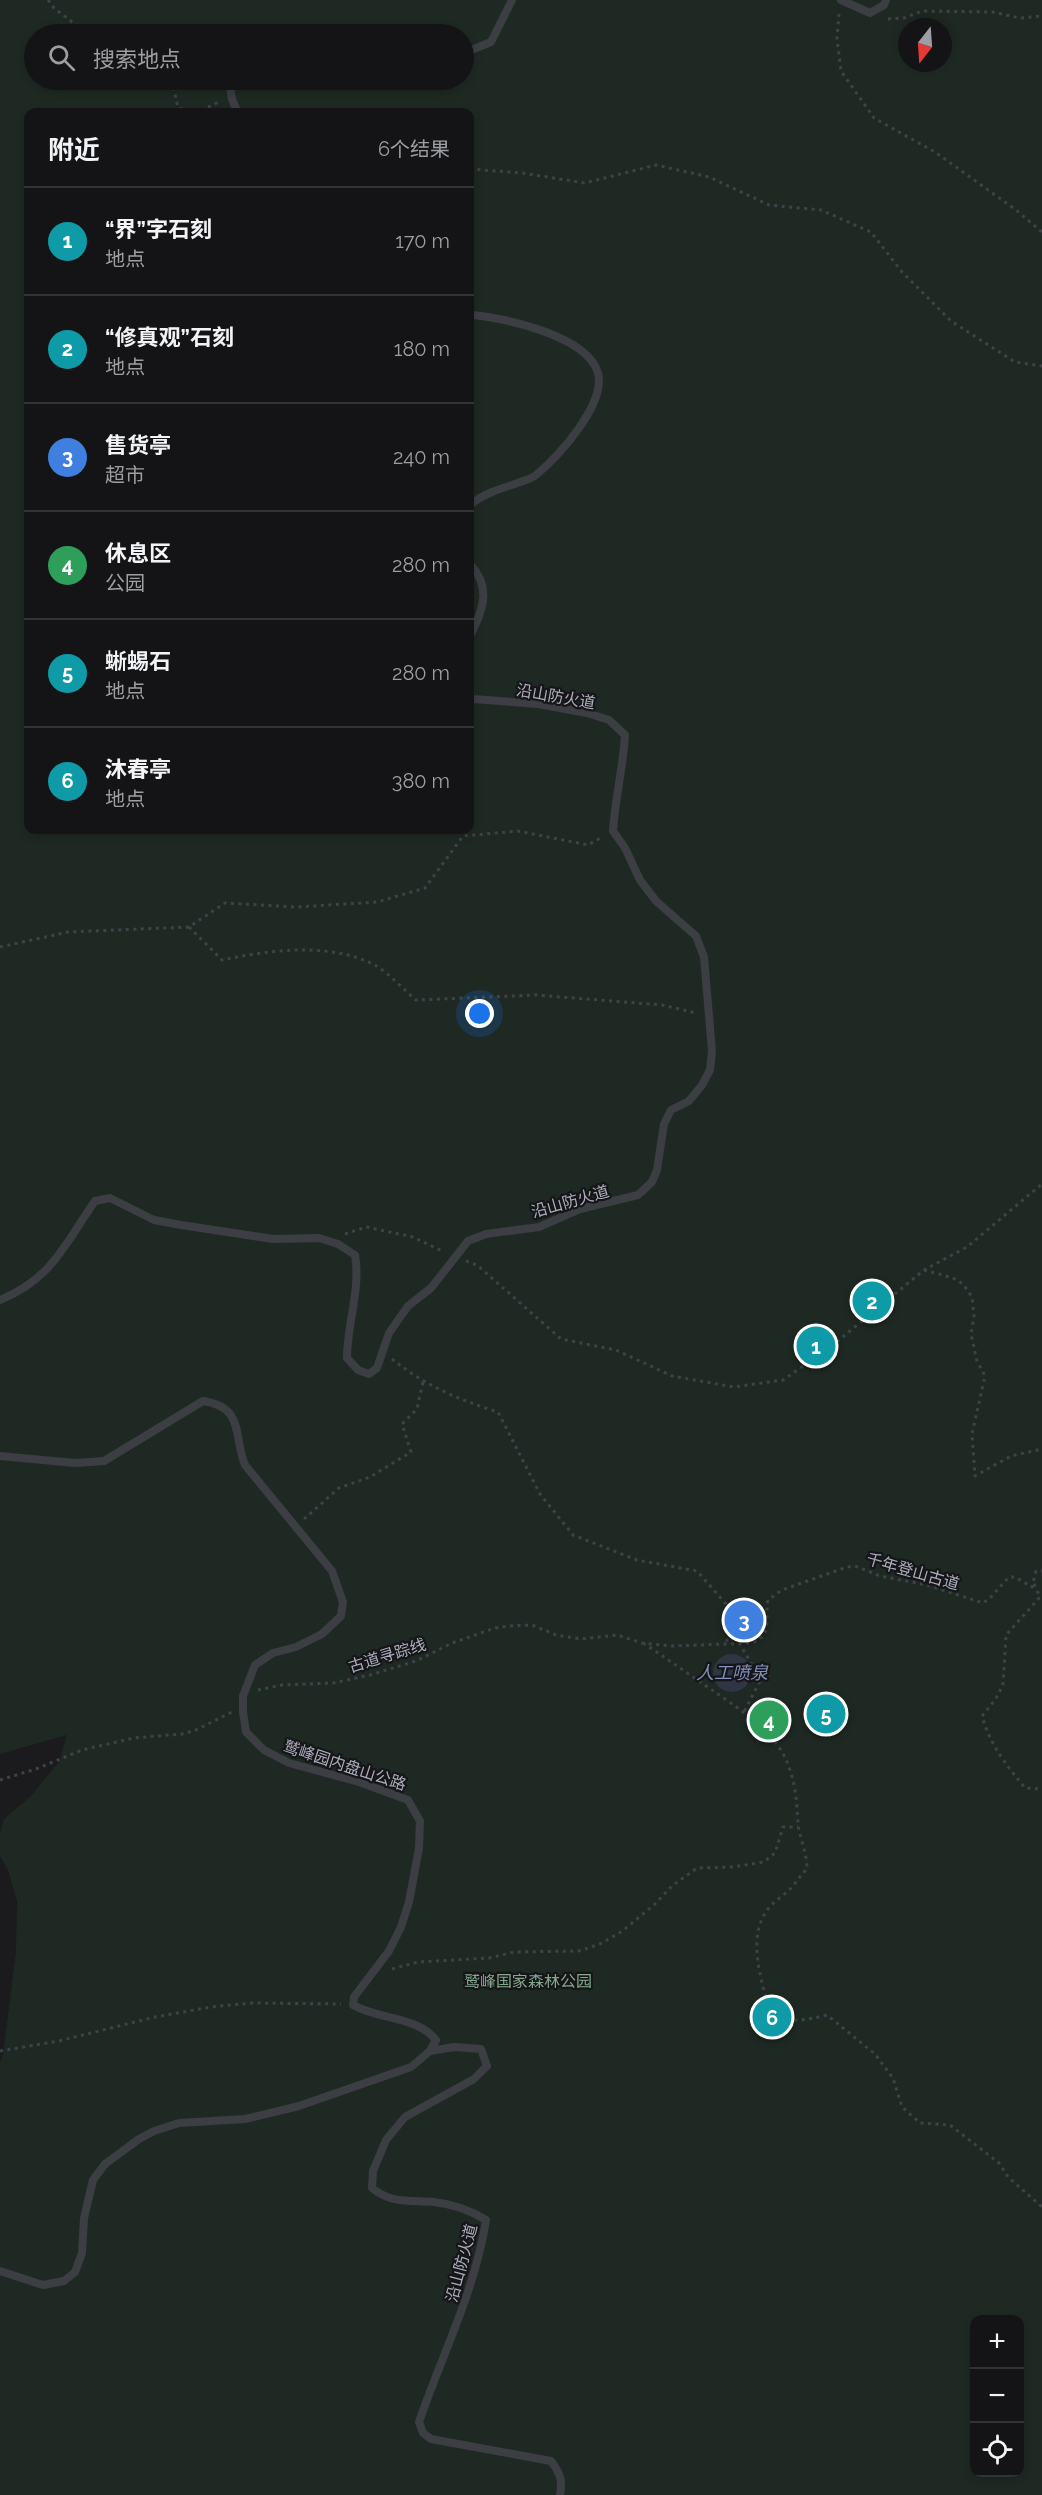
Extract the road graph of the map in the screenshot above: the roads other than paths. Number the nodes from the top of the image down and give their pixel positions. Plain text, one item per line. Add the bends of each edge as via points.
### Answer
1 (512, 0) edge
2 (841, 0) edge
3 (886, 0) edge
4 (474, 49) edge
5 (232, 90) edge
6 (235, 108) edge
7 (474, 316) edge
8 (474, 502) edge
9 (474, 568) edge
10 (474, 628) edge
11 (474, 699) edge
12 (0, 1300) edge
13 (0, 1456) edge
14 (430, 2051) junction
15 (0, 2271) edge
16 (560, 2495) edge

1 - 4 lane via 491,42
2 - 3 lane via 870,13
5 - 6 lane
7 - 8 lane via 546,332 588,355 598,372 598,389 576,431 534,477
9 - 10 lane via 484,596 482,613
11 - 12 lane, 沿山防火道 via 538,704 609,720 625,735 613,831 656,901 696,936 704,957 712,1052 710,1070 702,1085 689,1101 671,1110 664,1124 652,1182 638,1195 580,1209 538,1227 486,1234 468,1241 430,1288 408,1306 389,1333 376,1368 369,1374 346,1358 355,1302 355,1255 319,1238 273,1239 154,1220 110,1198 95,1202 51,1267
13 - 14 lane, 鹫峰园内盘山公路 via 75,1463 104,1461 203,1401 218,1403 229,1412 245,1465 332,1571 343,1602 341,1616 322,1634 273,1653 255,1665 242,1704 246,1732 264,1750 289,1763 408,1800 417,1815 420,1848 401,1927 354,1997 353,2005 429,2031 436,2040
14 - 15 lane via 411,2067 299,2106 245,2119 179,2123 154,2131 105,2164 93,2180 84,2218 82,2253 75,2272 64,2281 43,2284
14 - 16 lane, 沿山防火道 via 454,2047 482,2049 487,2066 474,2079 405,2117 386,2140 373,2171 372,2188 396,2201 434,2202 471,2211 486,2220 484,2244 457,2326 419,2422 423,2433 431,2439 551,2461 560,2473

